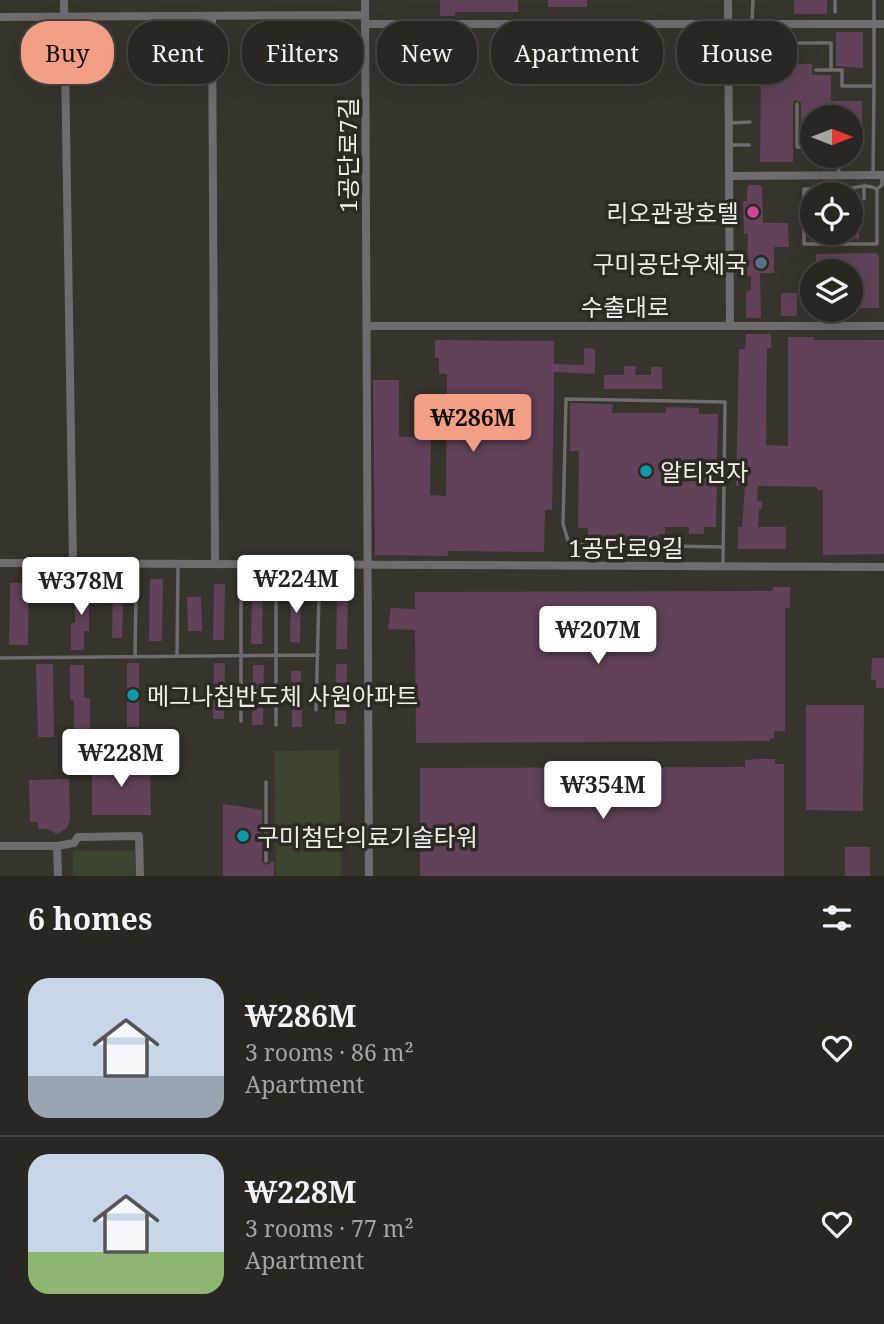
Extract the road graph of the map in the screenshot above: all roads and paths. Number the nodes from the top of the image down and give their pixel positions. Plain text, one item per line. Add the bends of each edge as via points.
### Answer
1 (64, 0) edge
2 (365, 0) edge
3 (728, 0) edge
4 (753, 0) edge
5 (835, 0) edge
6 (874, 0) edge
7 (835, 12) dead end
8 (212, 16) junction
9 (0, 17) edge
10 (64, 17) junction
11 (365, 20) junction
12 (728, 21) edge
13 (752, 21) edge
14 (677, 23) edge
15 (797, 24) edge
16 (874, 24) junction
17 (884, 24) edge
18 (799, 43) dead end
19 (816, 70) dead end
20 (831, 70) junction
21 (729, 84) edge
22 (874, 86) junction
23 (797, 104) dead end
24 (729, 122) junction
25 (750, 122) dead end
26 (729, 145) junction
27 (749, 145) dead end
28 (800, 147) edge
29 (838, 168) edge
30 (880, 175) edge
31 (729, 176) junction
32 (839, 176) junction
33 (864, 185) joint
34 (877, 189) junction
35 (864, 199) dead end
36 (863, 244) edge
37 (367, 326) junction
38 (730, 326) junction
39 (884, 326) edge
40 (723, 547) junction
41 (0, 563) edge
42 (73, 563) junction
43 (178, 564) junction
44 (215, 564) junction
45 (368, 565) junction
46 (723, 566) junction
47 (884, 567) edge
48 (276, 586) dead end
49 (136, 592) dead end
50 (241, 592) dead end
51 (319, 594) dead end
52 (318, 655) junction
53 (177, 656) junction
54 (241, 656) junction
55 (276, 656) junction
56 (135, 657) junction
57 (0, 658) edge
58 (316, 710) dead end
59 (241, 721) dead end
60 (275, 725) dead end
61 (266, 782) dead end
62 (0, 846) edge
63 (57, 846) junction
64 (266, 861) dead end
65 (58, 876) edge
66 (140, 876) edge
67 (369, 876) edge

1 - 10 street
2 - 11 street, 1공단로7길
3 - 12 street
4 - 13 lane
5 - 7 lane
6 - 16 lane
8 - 10 street
8 - 11 street
8 - 44 street
9 - 10 street
10 - 42 street
11 - 14 street
11 - 37 street, 1공단로7길
15 - 16 street
16 - 17 street
16 - 22 lane
18 - 20 lane via 831,43
19 - 20 lane
20 - 22 lane via 842,70 842,86
21 - 24 street
22 - 30 lane
23 - 28 lane
24 - 25 lane
24 - 26 street
26 - 27 lane
26 - 31 street
29 - 32 lane
30 - 32 street
30 - 34 lane
31 - 32 street
31 - 38 street
33 - 34 lane
33 - 35 lane
34 - 36 lane via 877,244
37 - 38 street, 수출대로
37 - 45 street, 1공단로7길
38 - 39 street, 수출대로
40 - 40 lane via 724,402 566,399 562,524 569,544
40 - 46 lane
41 - 42 street, 1공단로9길
42 - 43 street, 1공단로9길
43 - 44 street, 1공단로9길
43 - 53 lane
44 - 45 street, 1공단로9길
45 - 46 street, 1공단로9길
45 - 67 street
46 - 47 street, 1공단로9길
48 - 55 lane
49 - 56 lane
50 - 54 lane
51 - 52 lane
52 - 55 lane
52 - 58 lane
53 - 54 lane
53 - 56 lane
54 - 55 lane
54 - 59 lane
55 - 60 lane
56 - 57 lane
61 - 64 lane
62 - 63 street
63 - 65 street
63 - 66 street via 74,843 78,837 139,836

